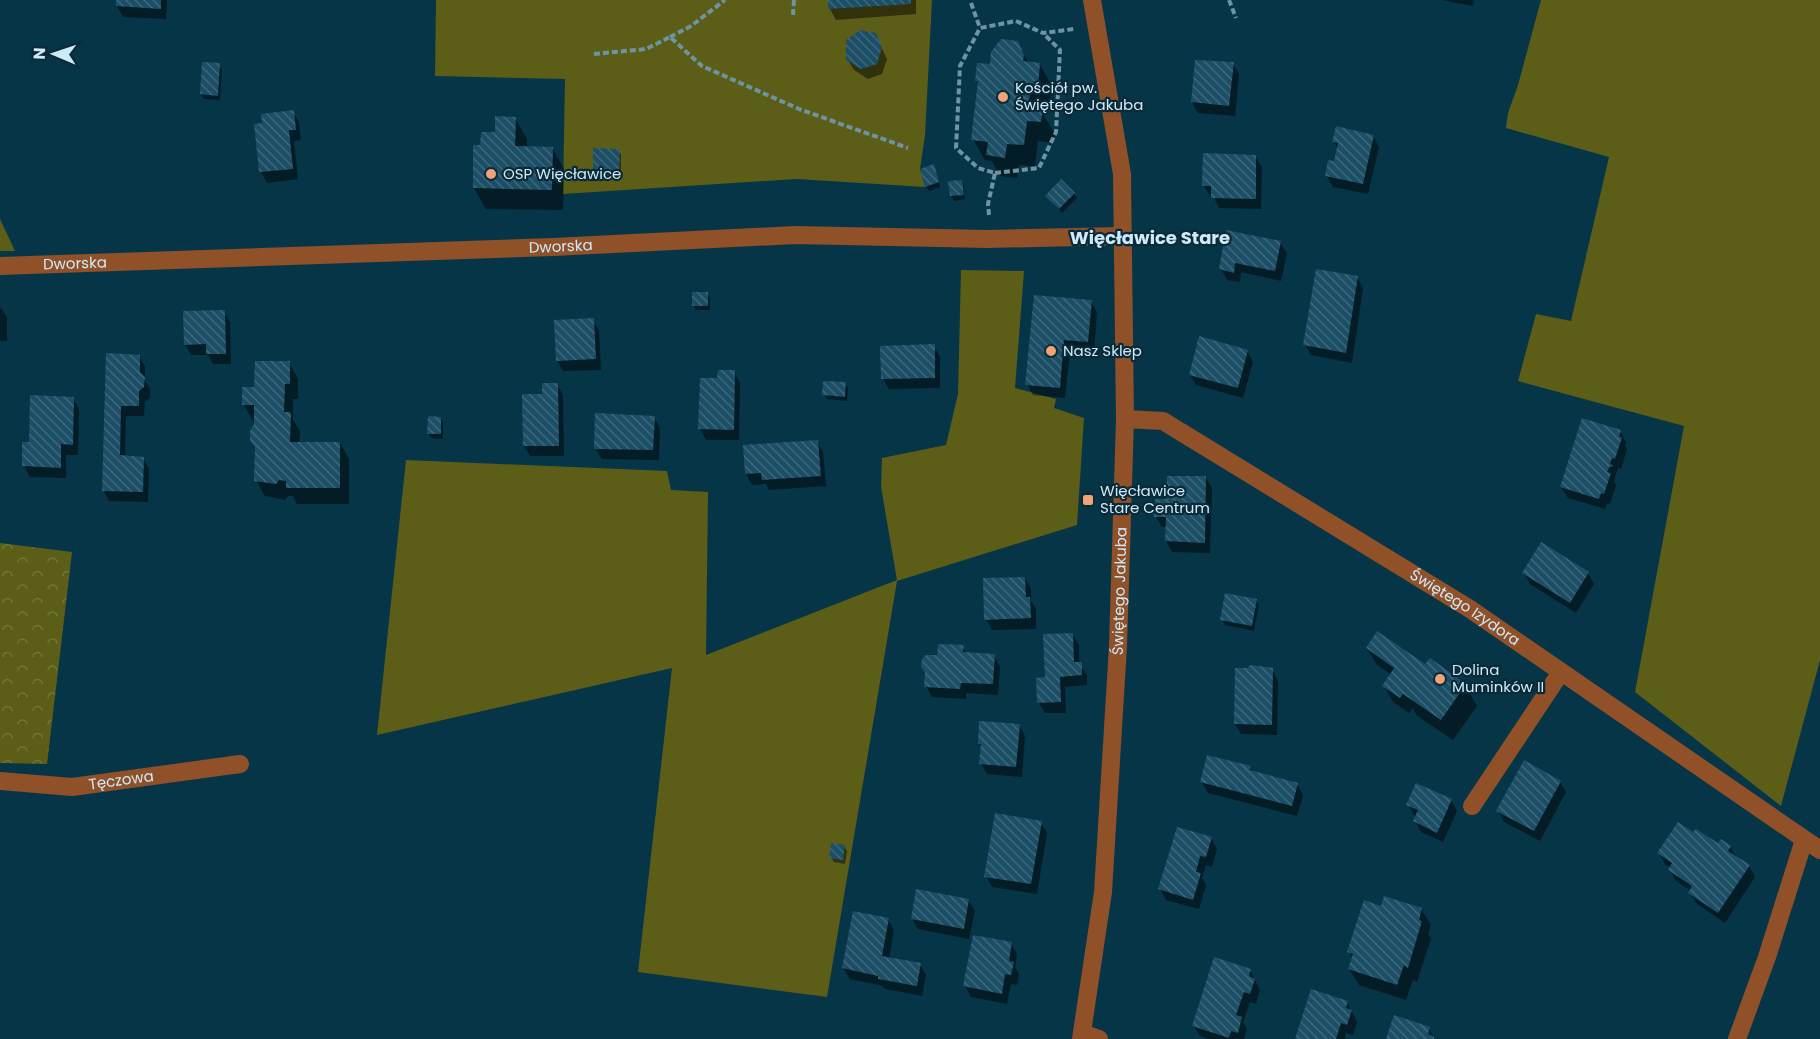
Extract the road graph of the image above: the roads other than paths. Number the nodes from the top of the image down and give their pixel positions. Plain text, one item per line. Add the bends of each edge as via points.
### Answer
1 (1092, 0) edge
2 (1122, 236) junction
3 (0, 266) edge
4 (1125, 419) junction
5 (1562, 672) junction
6 (240, 764) dead end
7 (0, 781) edge
8 (1472, 806) dead end
9 (1804, 840) junction
10 (1820, 850) edge
11 (1081, 1036) edge
12 (1099, 1039) edge
13 (1737, 1039) edge

1 - 2 street, Świętego Jakuba via 1122,174
2 - 3 street, Dworska via 988,239 795,235
2 - 4 street, Świętego Jakuba
4 - 5 street, Świętego Izydora via 1163,422 1470,609
4 - 11 street, Świętego Jakuba via 1118,646 1103,892
5 - 8 street
5 - 9 street, Świętego Izydora
6 - 7 street, Tęczowa via 72,787
9 - 10 street, Świętego Izydora
9 - 13 street
11 - 12 street

